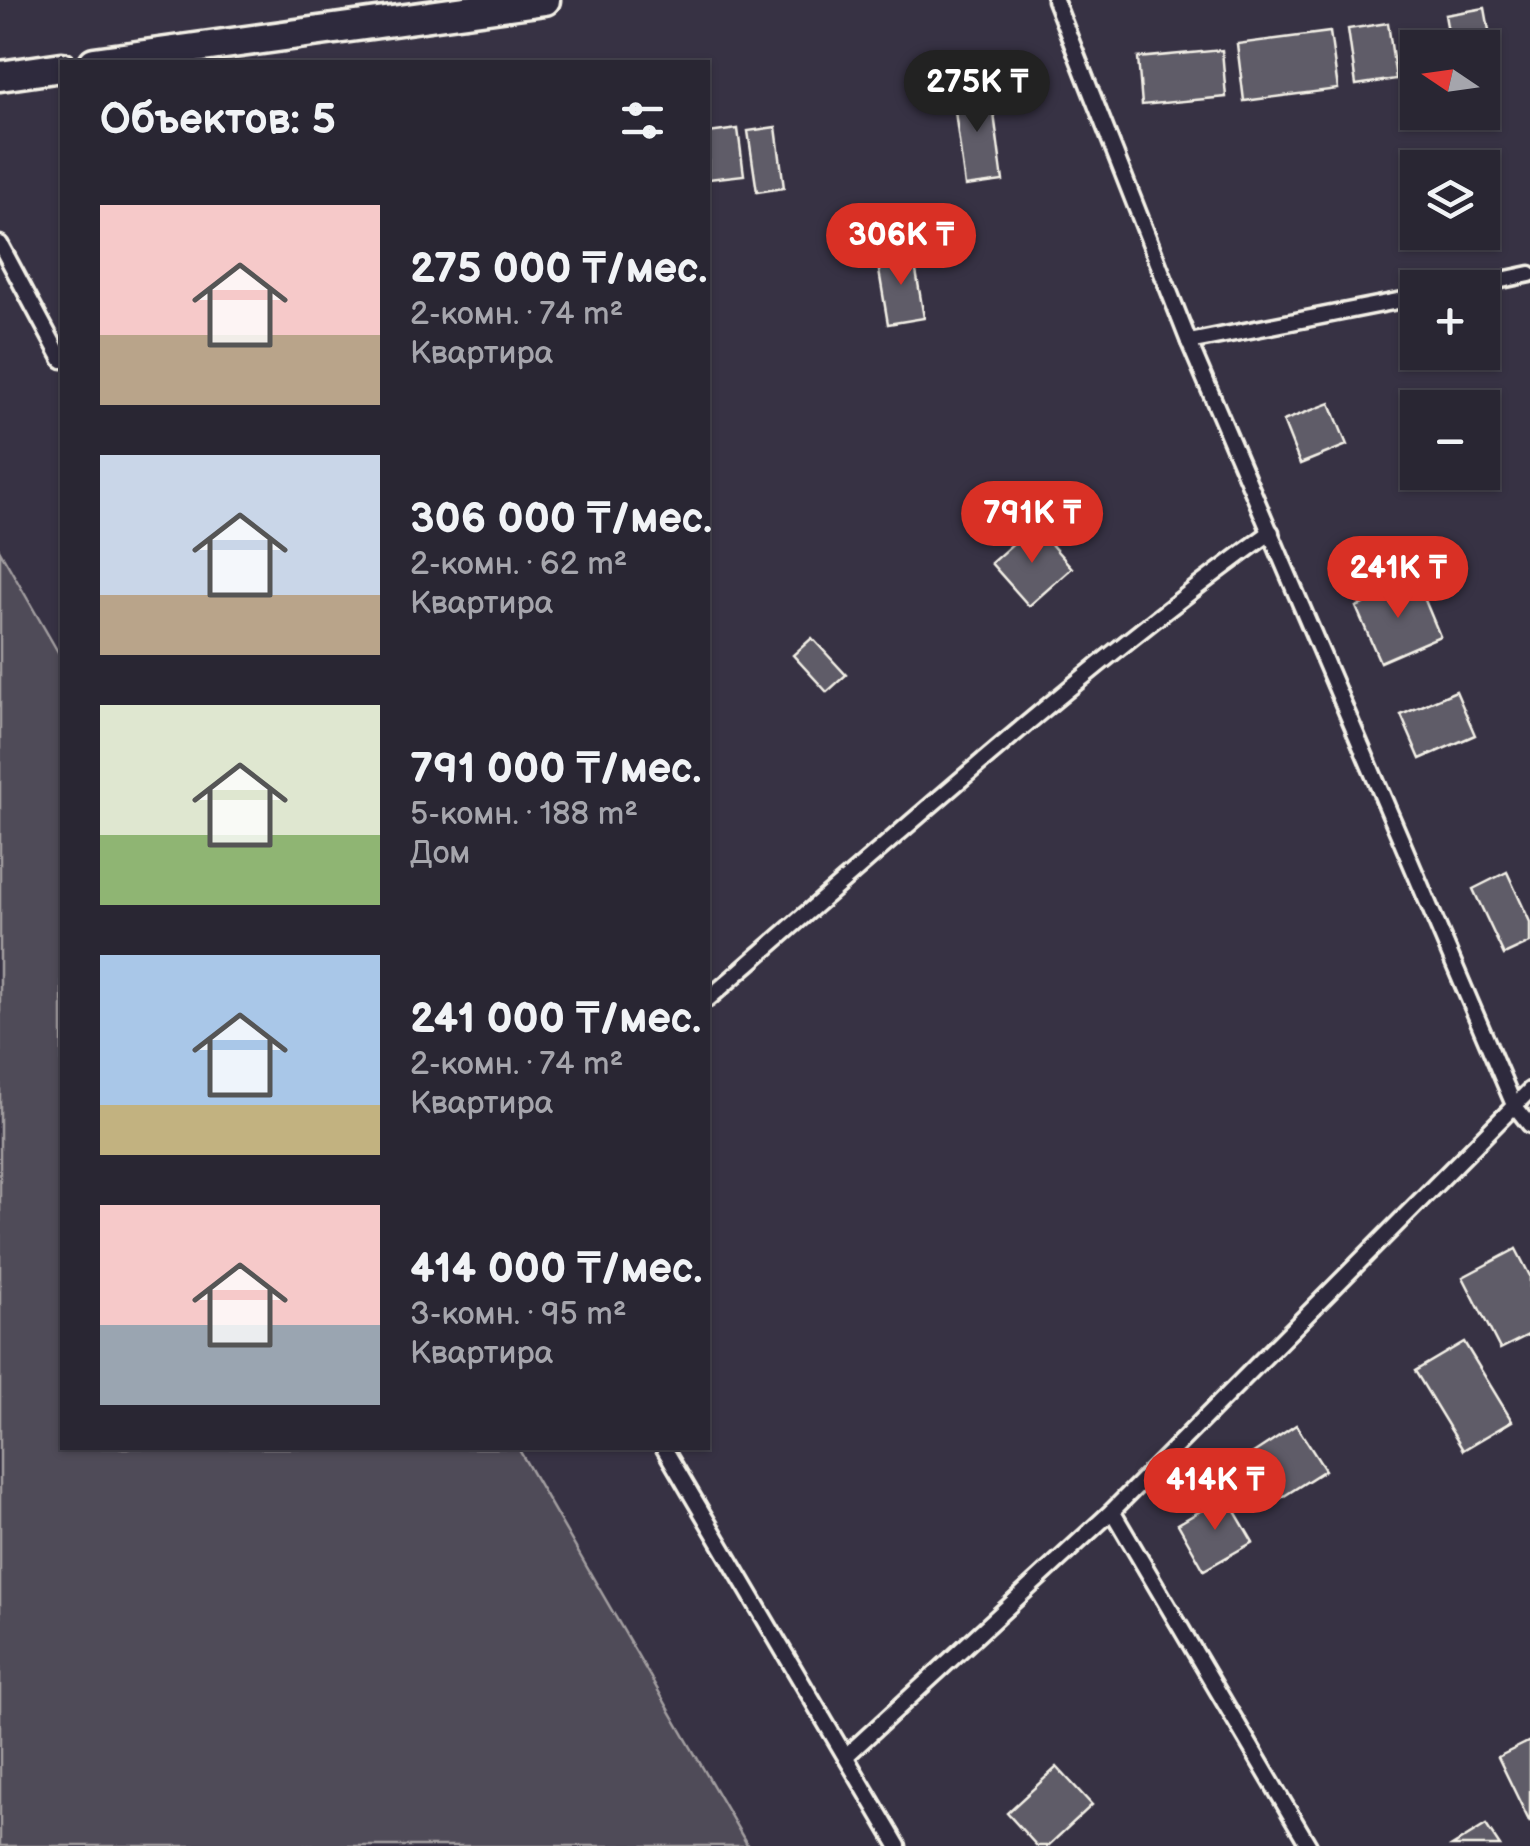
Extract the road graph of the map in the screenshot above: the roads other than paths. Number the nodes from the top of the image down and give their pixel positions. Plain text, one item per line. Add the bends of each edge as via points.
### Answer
1 (545, 0) edge
2 (1055, 0) edge
3 (109, 60) edge
4 (60, 67) edge
5 (0, 76) edge
6 (0, 244) edge
7 (1530, 274) edge
8 (1500, 280) edge
9 (1400, 300) edge
10 (1189, 342) junction
11 (60, 356) edge
12 (1271, 532) junction
13 (710, 997) edge
14 (1530, 1090) edge
15 (1514, 1106) junction
16 (1530, 1125) edge
17 (665, 1450) edge
18 (1112, 1511) junction
19 (846, 1756) junction
20 (898, 1846) edge
21 (1310, 1846) edge

1 - 3 street
2 - 10 lane
4 - 5 street
6 - 11 lane
7 - 8 lane
9 - 10 lane
10 - 12 lane
12 - 13 lane via 1090,671
12 - 15 lane
14 - 15 lane
15 - 16 lane
15 - 18 lane
17 - 19 lane
18 - 19 lane
18 - 21 lane
19 - 20 lane

